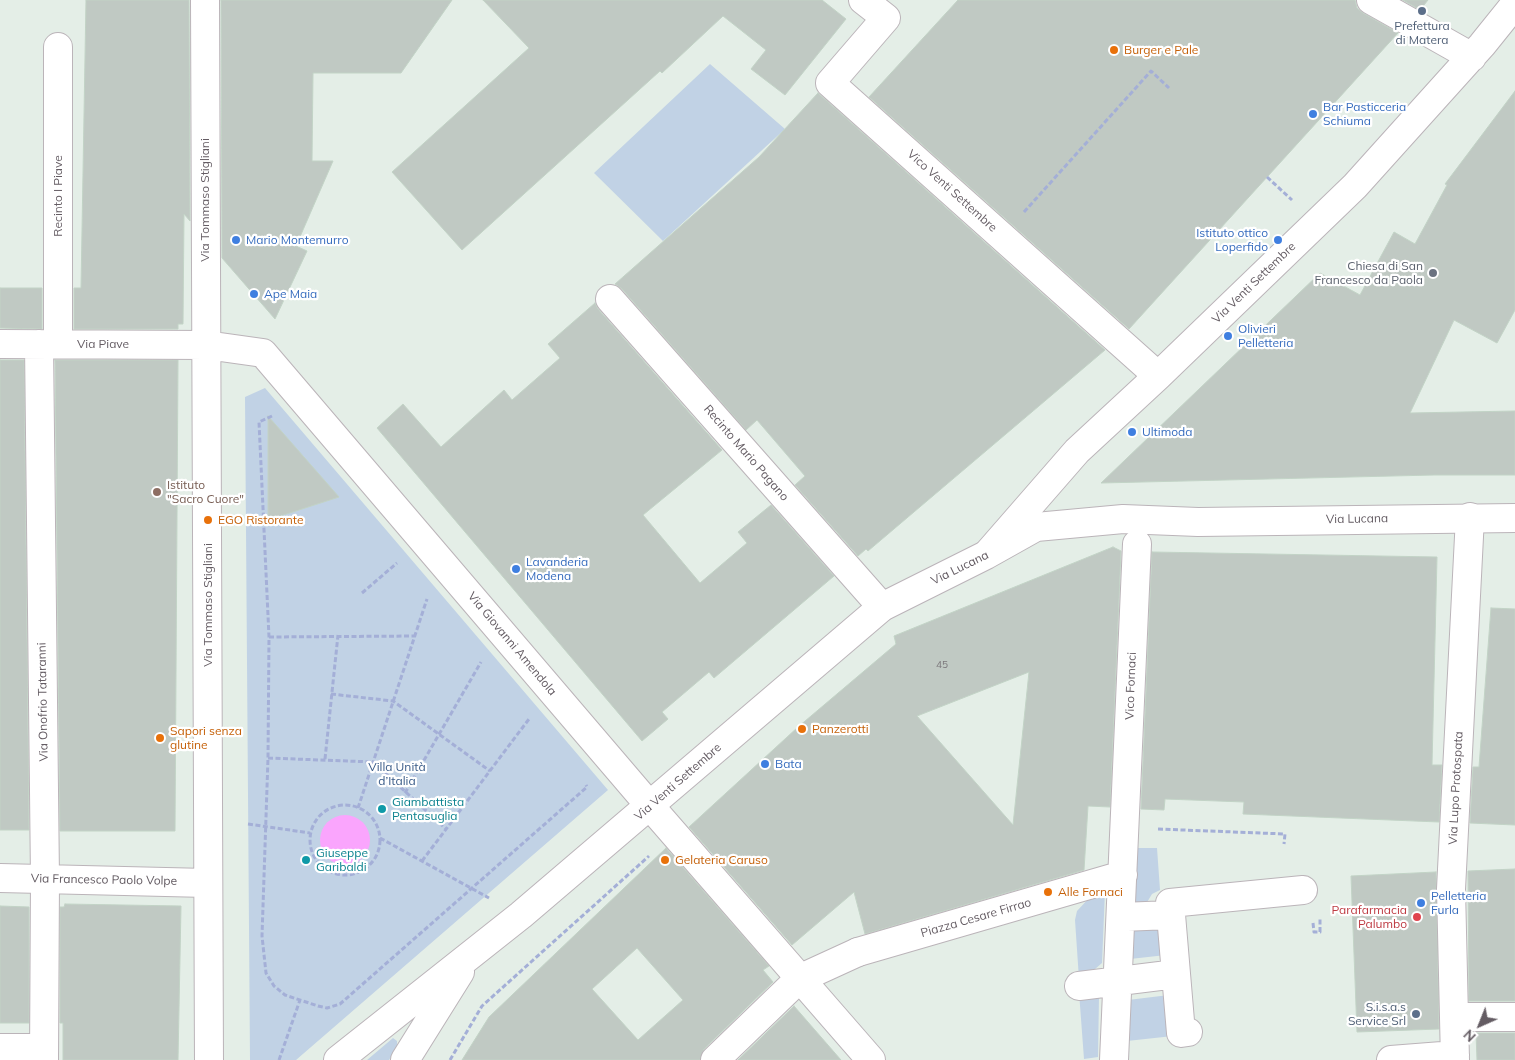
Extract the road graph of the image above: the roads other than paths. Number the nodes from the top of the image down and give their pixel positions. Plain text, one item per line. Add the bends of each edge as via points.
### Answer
1 (205, 0) edge
2 (863, 0) edge
3 (1371, 0) edge
4 (1515, 4) edge
5 (58, 47) dead end
6 (1472, 57) junction
7 (610, 299) dead end
8 (0, 344) edge
9 (48, 344) junction
10 (206, 345) junction
11 (1158, 376) junction
12 (1470, 516) junction
13 (1515, 518) edge
14 (1137, 544) dead end
15 (986, 555) junction
16 (882, 607) junction
17 (650, 806) junction
18 (1123, 875) junction
19 (0, 878) edge
20 (45, 879) junction
21 (207, 883) junction
22 (1303, 890) dead end
23 (1171, 915) junction
24 (1120, 917) junction
25 (472, 954) junction
26 (1176, 974) junction
27 (799, 979) junction
28 (1117, 982) junction
29 (1079, 986) dead end
30 (1455, 1017) junction
31 (1515, 1017) edge
32 (1188, 1032) dead end
33 (0, 1048) edge
34 (44, 1054) edge
35 (1455, 1058) edge
36 (209, 1060) edge
37 (338, 1060) edge
38 (405, 1060) edge
39 (715, 1060) edge
40 (871, 1060) edge
41 (1114, 1060) edge
42 (1391, 1060) edge

1 - 10 street, Via Tommaso Stigliani
2 - 11 street, Vico Venti Settembre via 886,18 830,83
3 - 6 street
4 - 6 street, Via Venti Settembre
5 - 9 street, Recinto I Piave
6 - 11 street, Via Venti Settembre via 1355,186
7 - 16 street, Recinto Mario Pagano
8 - 9 street, Via Piave
9 - 10 street, Via Piave
9 - 20 street, Via Onofrio Tataranni
10 - 17 street, Via Giovanni Amendola via 262,353
10 - 21 street, Via Tommaso Stigliani
11 - 15 street, Via Venti Settembre via 1077,451
12 - 13 street, Via Lucana
12 - 15 street, Via Lucana via 1198,522 1123,519 1036,527
12 - 30 street, Via Lupo Protospata via 1451,889
14 - 18 street, Vico Fornaci
15 - 16 street, Via Lucana
16 - 17 street, Via Venti Settembre
17 - 25 street, Via Venti Settembre
17 - 27 street, Via Giovanni Amendola
18 - 24 street
18 - 27 street, Piazza Cesare Firrao via 858,952
19 - 20 street, Via Francesco Paolo Volpe
20 - 21 street, Via Francesco Paolo Volpe
20 - 34 street, Via Onofrio Tataranni
21 - 36 street, Via Tommaso Stigliani
22 - 23 street via 1170,903
23 - 24 street
23 - 26 street
24 - 28 street
25 - 37 street, Via Venti Settembre
25 - 38 street, Via Venti Settembre
26 - 28 street
26 - 32 street via 1181,1033
27 - 39 street, Piazza Cesare Firrao
27 - 40 street
28 - 29 street
28 - 41 street
30 - 31 street
30 - 35 street, Via Lupo Protospata
33 - 34 street
35 - 42 street

